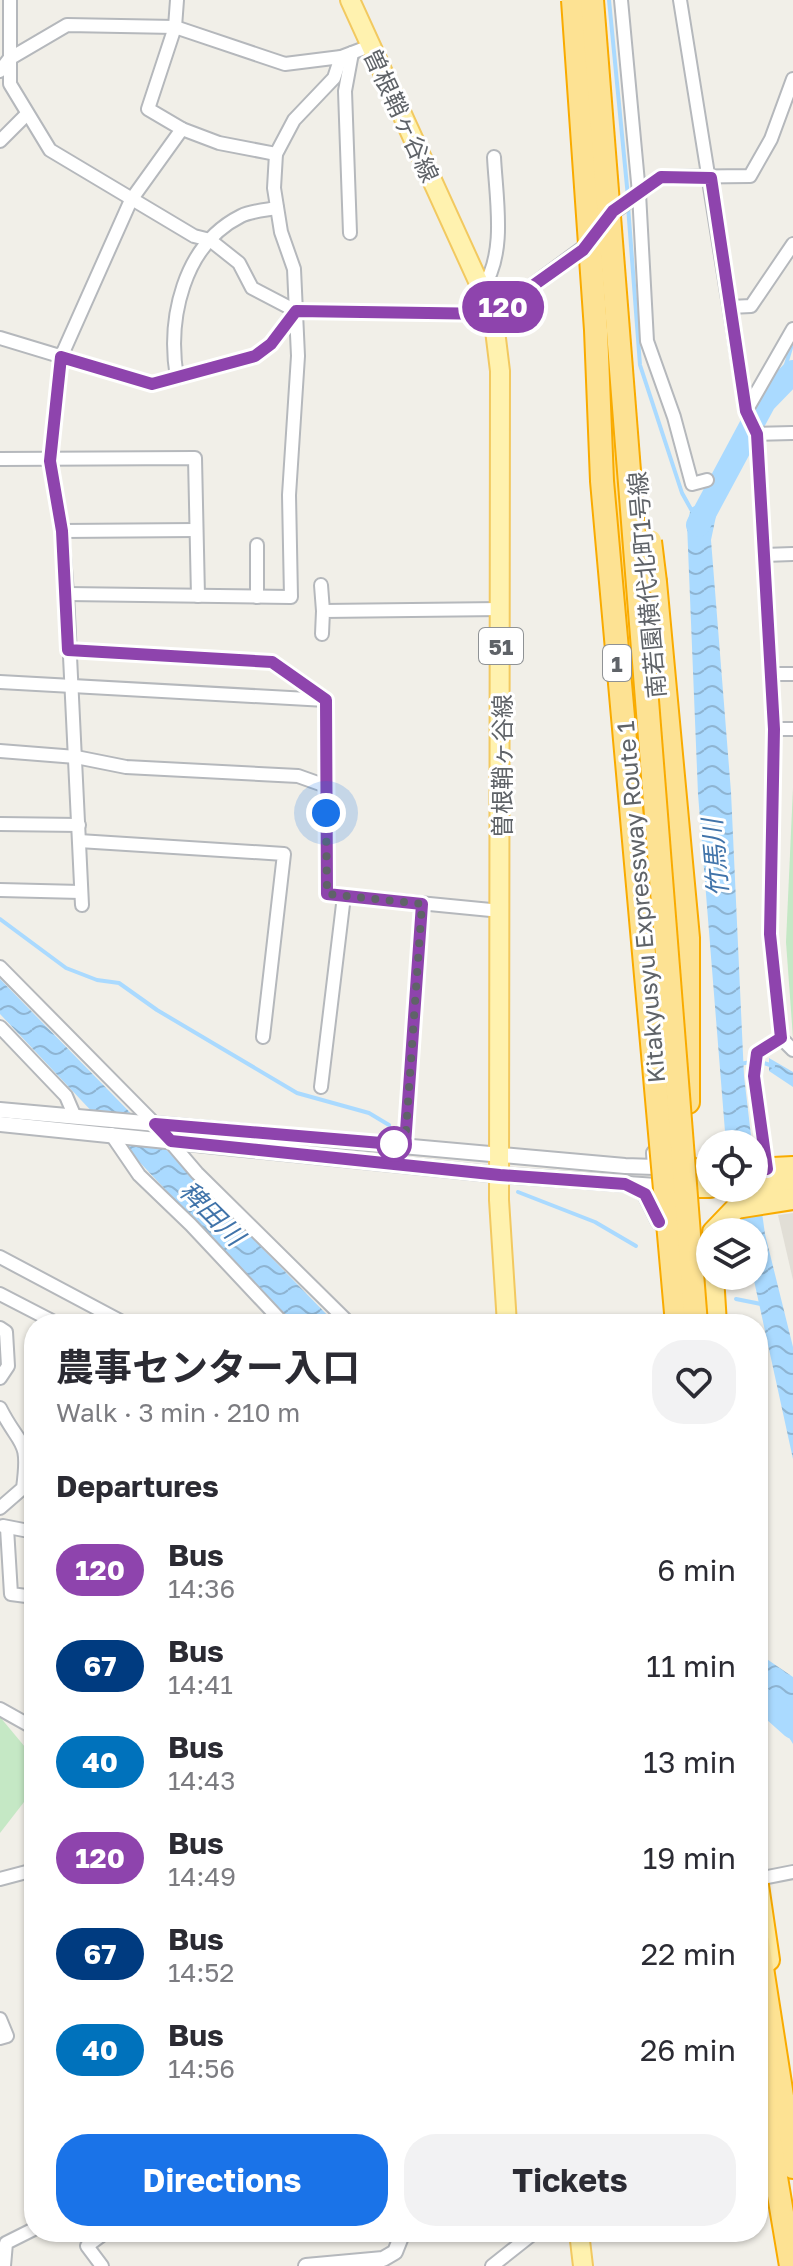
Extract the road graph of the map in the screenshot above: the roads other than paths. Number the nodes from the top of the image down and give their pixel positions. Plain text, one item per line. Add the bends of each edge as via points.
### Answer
1 (10, 0) edge
2 (177, 0) edge
3 (350, 0) edge
4 (571, 0) edge
5 (594, 0) edge
6 (621, 0) edge
7 (680, 0) edge
8 (175, 27) junction
9 (370, 46) junction
10 (347, 55) junction
11 (9, 59) junction
12 (0, 71) edge
13 (793, 79) edge
14 (27, 114) junction
15 (182, 129) junction
16 (0, 141) edge
17 (276, 154) junction
18 (494, 157) dead end
19 (711, 178) junction
20 (639, 193) junction
21 (131, 200) junction
22 (277, 208) junction
23 (613, 211) junction
24 (350, 233) dead end
25 (210, 240) junction
26 (793, 244) edge
27 (583, 250) junction
28 (482, 289) junction
29 (730, 307) junction
30 (296, 311) junction
31 (493, 314) junction
32 (793, 329) edge
33 (596, 330) junction
34 (0, 338) edge
35 (61, 357) junction
36 (622, 362) junction
37 (177, 378) junction
38 (746, 411) junction
39 (793, 433) edge
40 (757, 434) junction
41 (0, 459) edge
42 (50, 461) junction
43 (707, 480) dead end
44 (196, 530) junction
45 (62, 531) junction
46 (257, 545) dead end
47 (793, 554) edge
48 (764, 555) junction
49 (321, 585) dead end
50 (67, 594) junction
51 (198, 596) junction
52 (257, 597) junction
53 (501, 609) junction
54 (323, 611) junction
55 (322, 634) dead end
56 (68, 650) junction
57 (772, 674) junction
58 (793, 674) edge
59 (0, 682) edge
60 (74, 686) junction
61 (326, 700) junction
62 (774, 729) junction
63 (793, 729) edge
64 (0, 751) edge
65 (76, 757) junction
66 (326, 786) junction
67 (0, 824) edge
68 (79, 825) junction
69 (79, 841) junction
70 (0, 890) edge
71 (344, 896) junction
72 (422, 904) junction
73 (501, 911) junction
74 (0, 967) edge
75 (0, 1027) edge
76 (263, 1037) dead end
77 (781, 1038) junction
78 (793, 1050) edge
79 (645, 1058) junction
80 (321, 1087) dead end
81 (688, 1102) junction
82 (0, 1110) edge
83 (75, 1117) junction
84 (0, 1124) edge
85 (155, 1124) junction
86 (756, 1130) edge
87 (107, 1134) junction
88 (170, 1141) junction
89 (405, 1145) junction
90 (696, 1157) edge
91 (501, 1166) junction
92 (793, 1167) edge
93 (768, 1176) edge
94 (656, 1177) junction
95 (696, 1178) edge
96 (696, 1182) edge
97 (768, 1182) edge
98 (625, 1184) junction
99 (768, 1185) edge
100 (793, 1187) edge
101 (793, 1199) edge
102 (700, 1202) edge
103 (741, 1202) edge
104 (726, 1218) edge
105 (659, 1222) junction
106 (0, 1257) edge
107 (714, 1290) edge
108 (0, 1294) edge
109 (39, 1314) edge
110 (107, 1314) edge
111 (274, 1314) edge
112 (340, 1314) edge
113 (507, 1314) edge
114 (665, 1314) edge
115 (676, 1314) edge
116 (685, 1314) edge
117 (695, 1314) edge
118 (706, 1314) edge
119 (715, 1314) edge
120 (0, 1328) edge
121 (0, 1378) edge
122 (0, 1408) edge
123 (24, 1437) edge
124 (24, 1483) edge
125 (0, 1508) edge
126 (4, 1526) edge
127 (24, 1530) edge
128 (24, 1596) edge
129 (0, 1709) edge
130 (24, 1722) edge
131 (793, 1872) edge
132 (24, 1873) edge
133 (768, 1877) edge
134 (0, 1879) edge
135 (768, 1951) edge
136 (768, 2006) edge
137 (0, 2019) edge
138 (0, 2038) edge
139 (793, 2116) edge
140 (768, 2130) edge
141 (793, 2167) edge
142 (768, 2171) edge
143 (24, 2234) edge
144 (92, 2242) edge
145 (399, 2242) edge
146 (522, 2242) edge
147 (580, 2242) edge
148 (333, 2264) edge
149 (4, 2266) edge
150 (102, 2266) edge
151 (306, 2266) edge
152 (492, 2266) edge
153 (583, 2266) edge
154 (784, 2266) edge
155 (791, 2266) edge

1 - 11 street
2 - 8 street
3 - 9 main road, 曽根鞘ヶ谷線 / 51
4 - 27 street, 南若園横代北町1号線
4 - 33 highway, Kitakyusyu Expressway Route 1 / 1, bridge
5 - 23 street, 南若園横代北町1号線
5 - 36 highway, Kitakyusyu Expressway Route 1 / 1, bridge
6 - 20 street
7 - 19 street
8 - 10 street via 285,64
8 - 11 street via 67,25
8 - 15 street via 148,109
9 - 10 street
9 - 28 main road, 曽根鞘ヶ谷線 / 51
10 - 17 street via 334,78 294,120
10 - 24 street
11 - 12 street
11 - 14 street via 10,84
13 - 19 street via 771,139 750,176
14 - 16 street
14 - 21 street via 50,150
15 - 17 street via 219,143
15 - 21 street
17 - 22 street
18 - 28 street via 497,244 490,278
19 - 20 street via 661,177
19 - 29 street
20 - 23 street
20 - 43 street via 647,341 692,484
21 - 25 street
21 - 35 street
22 - 25 street via 242,216
22 - 30 street via 294,269
23 - 27 street
23 - 81 street, 南若園横代北町1号線
25 - 30 street via 239,263 252,288
25 - 37 street via 190,267 178,307 172,351
26 - 29 street via 751,306
27 - 31 street
27 - 79 street, 南若園横代北町1号線 via 612,715
28 - 31 main road, 曽根鞘ヶ谷線 / 51
29 - 38 street
30 - 31 street
30 - 37 street via 255,356
30 - 52 street via 291,597
31 - 53 main road, 曽根鞘ヶ谷線 / 51 via 500,371
32 - 38 street
33 - 79 highway, bridge via 617,480 653,936
33 - 115 highway, Kitakyusyu Expressway Route 1 / 1, bridge via 602,481
34 - 35 street
35 - 37 street via 152,384
35 - 42 street
36 - 81 highway, bridge via 655,582 688,938
36 - 117 highway, Kitakyusyu Expressway Route 1 / 1, bridge
38 - 40 street
39 - 40 street
40 - 48 street
41 - 42 street
42 - 44 street via 195,458
42 - 45 street
44 - 45 street
44 - 51 street
45 - 50 street
46 - 52 street
47 - 48 street
48 - 57 street
49 - 54 street
50 - 51 street
50 - 56 street
51 - 52 street
53 - 54 street
53 - 73 main road, 曽根鞘ヶ谷線 / 51
54 - 55 street
56 - 60 street
56 - 61 street via 272,662
57 - 58 street
57 - 62 street
59 - 60 street
60 - 61 street
60 - 65 street
61 - 66 street
62 - 63 street
62 - 77 street via 770,934
64 - 65 street
65 - 66 street via 126,767 298,776
65 - 68 street
66 - 71 street via 327,894
67 - 68 street
68 - 69 street
69 - 70 street via 82,899
69 - 76 street via 284,854
71 - 72 street
71 - 80 street
72 - 73 street
72 - 89 street
73 - 91 main road, 曽根鞘ヶ谷線 / 51
74 - 85 street
75 - 83 street via 66,1096
77 - 78 street
77 - 86 street via 757,1053
79 - 94 street, 南若園横代北町1号線
81 - 90 street, 南若園横代北町1号線
82 - 83 street
83 - 85 street
84 - 87 street
85 - 88 street
85 - 89 street
87 - 88 street
87 - 111 street via 139,1175
88 - 91 street
88 - 112 street
89 - 91 street
91 - 94 street
91 - 98 street
91 - 113 main road, 曽根鞘ヶ谷線 / 51
92 - 93 highway
94 - 95 highway
94 - 98 street
94 - 105 highway
96 - 116 highway via 678,1203
97 - 100 highway
98 - 105 street via 645,1194
99 - 101 highway
102 - 118 highway
103 - 104 highway
105 - 114 highway
106 - 110 street
107 - 119 highway
108 - 109 street
120 - 121 street via 6,1332 8,1366
122 - 123 street
124 - 125 street
126 - 127 street
126 - 128 street via 11,1594
129 - 130 street
131 - 133 street
132 - 134 street
135 - 139 highway
136 - 141 highway
137 - 138 street via 7,2036
140 - 155 highway
142 - 154 highway
143 - 149 street via 6,2243
144 - 150 street via 87,2246
145 - 148 street via 383,2259
146 - 152 street
147 - 153 main road
148 - 151 street

